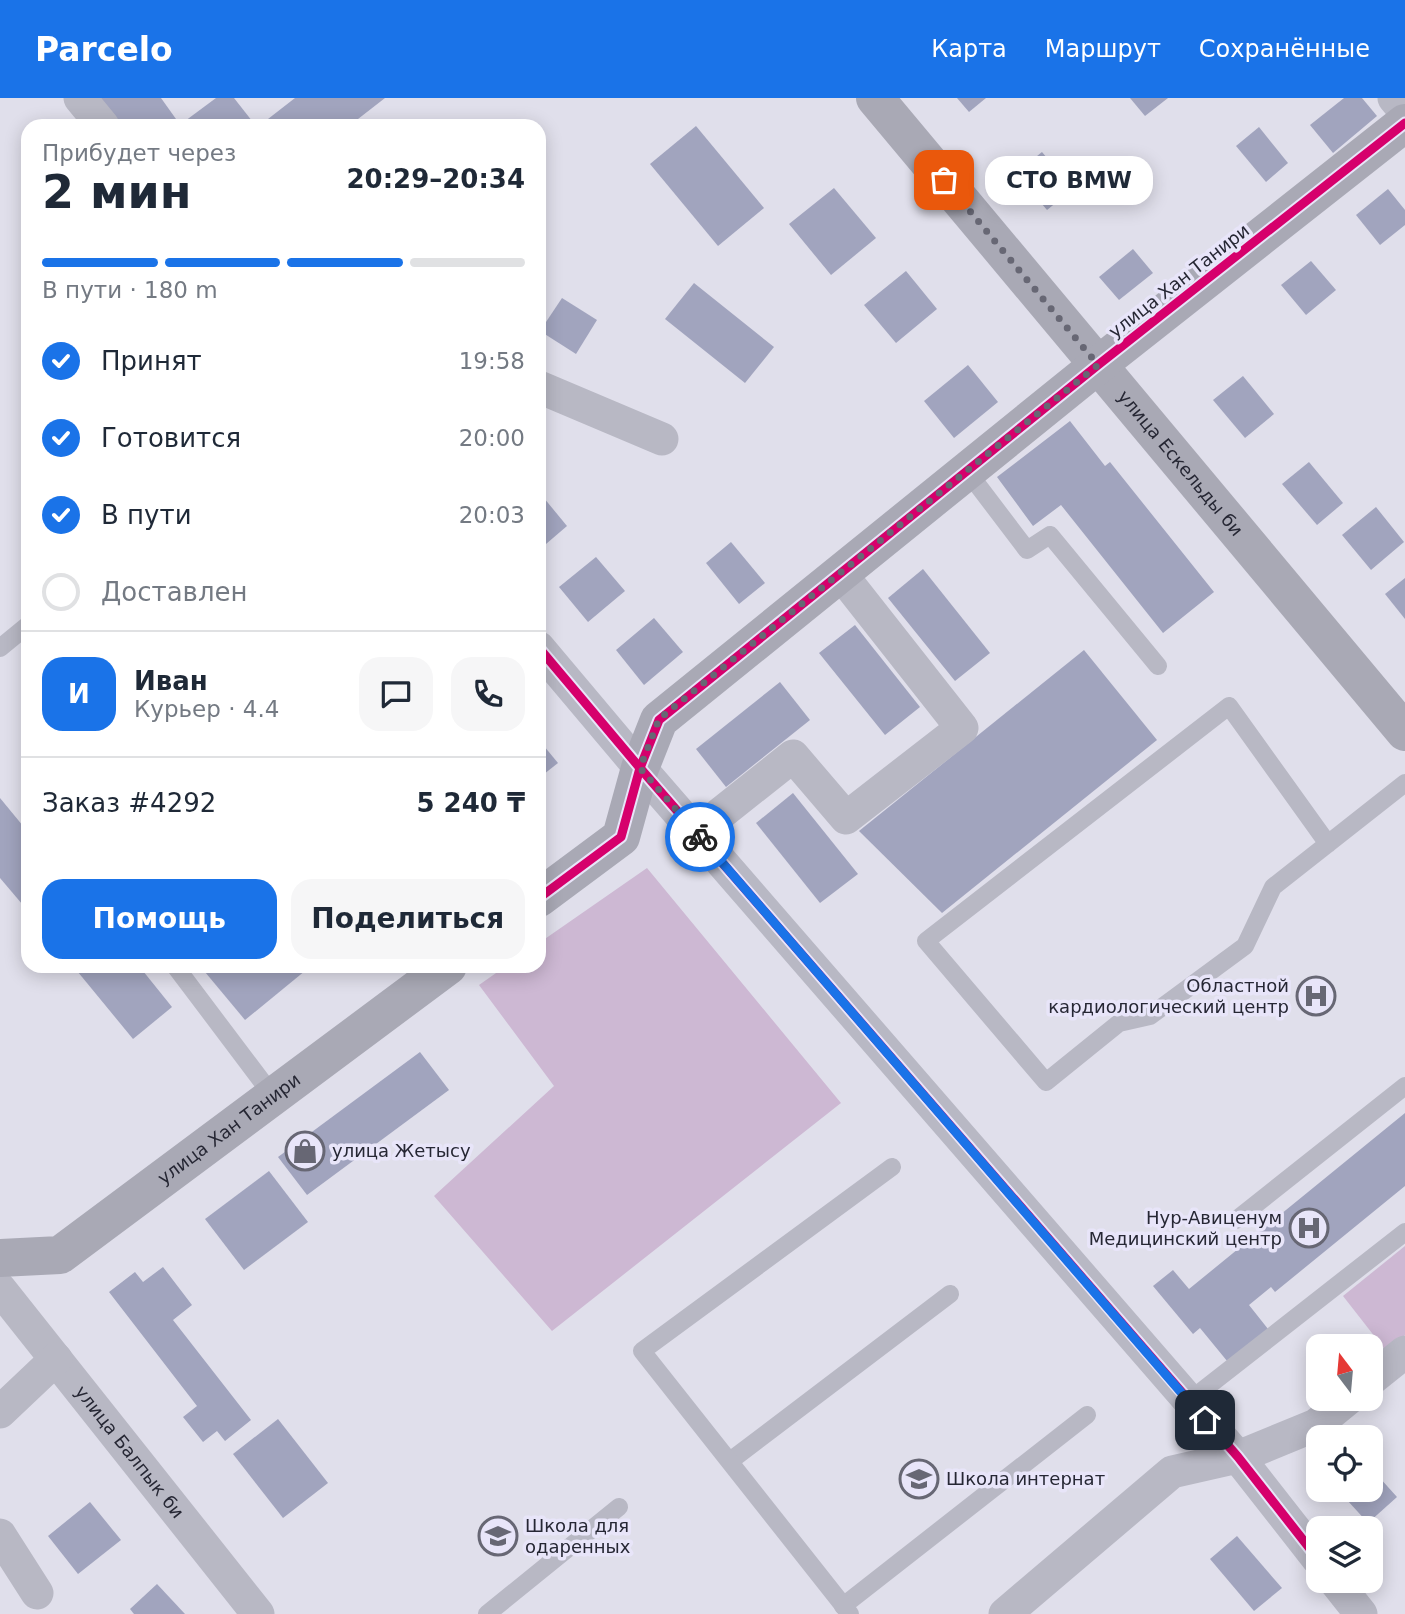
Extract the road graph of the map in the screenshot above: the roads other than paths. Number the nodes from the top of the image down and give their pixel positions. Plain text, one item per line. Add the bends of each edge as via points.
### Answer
1 (79, 98) edge
2 (875, 98) edge
3 (1394, 98) edge
4 (1405, 111) edge
5 (97, 119) edge
6 (1405, 123) edge
7 (1098, 365) junction
8 (546, 390) edge
9 (662, 439) dead end
10 (967, 471) junction
11 (840, 573) junction
12 (21, 636) edge
13 (0, 648) edge
14 (546, 656) edge
15 (1158, 666) dead end
16 (1405, 732) edge
17 (640, 768) junction
18 (1405, 783) edge
19 (696, 833) junction
20 (1328, 844) junction
21 (546, 893) edge
22 (180, 973) edge
23 (439, 973) edge
24 (1405, 1086) edge
25 (273, 1096) junction
26 (892, 1167) dead end
27 (1236, 1220) dead end
28 (1405, 1233) edge
29 (0, 1258) edge
30 (0, 1289) edge
31 (950, 1294) dead end
32 (1405, 1352) edge
33 (56, 1359) junction
34 (1383, 1370) edge
35 (1189, 1401) junction
36 (1333, 1411) edge
37 (0, 1412) edge
38 (1087, 1415) dead end
39 (1238, 1457) junction
40 (730, 1461) junction
41 (619, 1507) dead end
42 (0, 1535) edge
43 (1306, 1544) edge
44 (37, 1593) dead end
45 (1344, 1593) edge
46 (847, 1610) edge
47 (258, 1614) edge
48 (487, 1614) edge
49 (1005, 1614) edge
50 (1361, 1614) edge

1 - 5 street
2 - 7 street, улица Ескельды би
3 - 4 street
6 - 7 street, улица Хан Танири
7 - 10 street, улица Хан Танири
7 - 16 street, улица Ескельды би
8 - 9 street
10 - 11 street, улица Хан Танири
10 - 15 lane via 1027,550 1050,535
11 - 17 street, улица Хан Танири via 659,719
11 - 19 street via 962,728 846,818 793,756
12 - 13 lane
14 - 17 street
17 - 19 street
17 - 21 street, улица Хан Танири via 621,837
18 - 20 lane
19 - 35 street
20 - 20 lane via 1273,887 1245,946 1150,1016 1119,1023 1046,1082 926,941 1229,706
22 - 25 lane
23 - 25 street, улица Хан Танири
24 - 27 lane
25 - 29 street, улица Хан Танири via 60,1255
26 - 40 lane via 642,1351
28 - 35 lane
30 - 33 street, улица Балпык би
31 - 40 lane
32 - 34 street
33 - 37 street
33 - 47 street, улица Балпык би
35 - 39 street
36 - 39 street via 1316,1425
38 - 46 lane
39 - 43 street
39 - 49 street via 1172,1472
40 - 46 lane
41 - 48 lane
42 - 44 street
45 - 50 street

